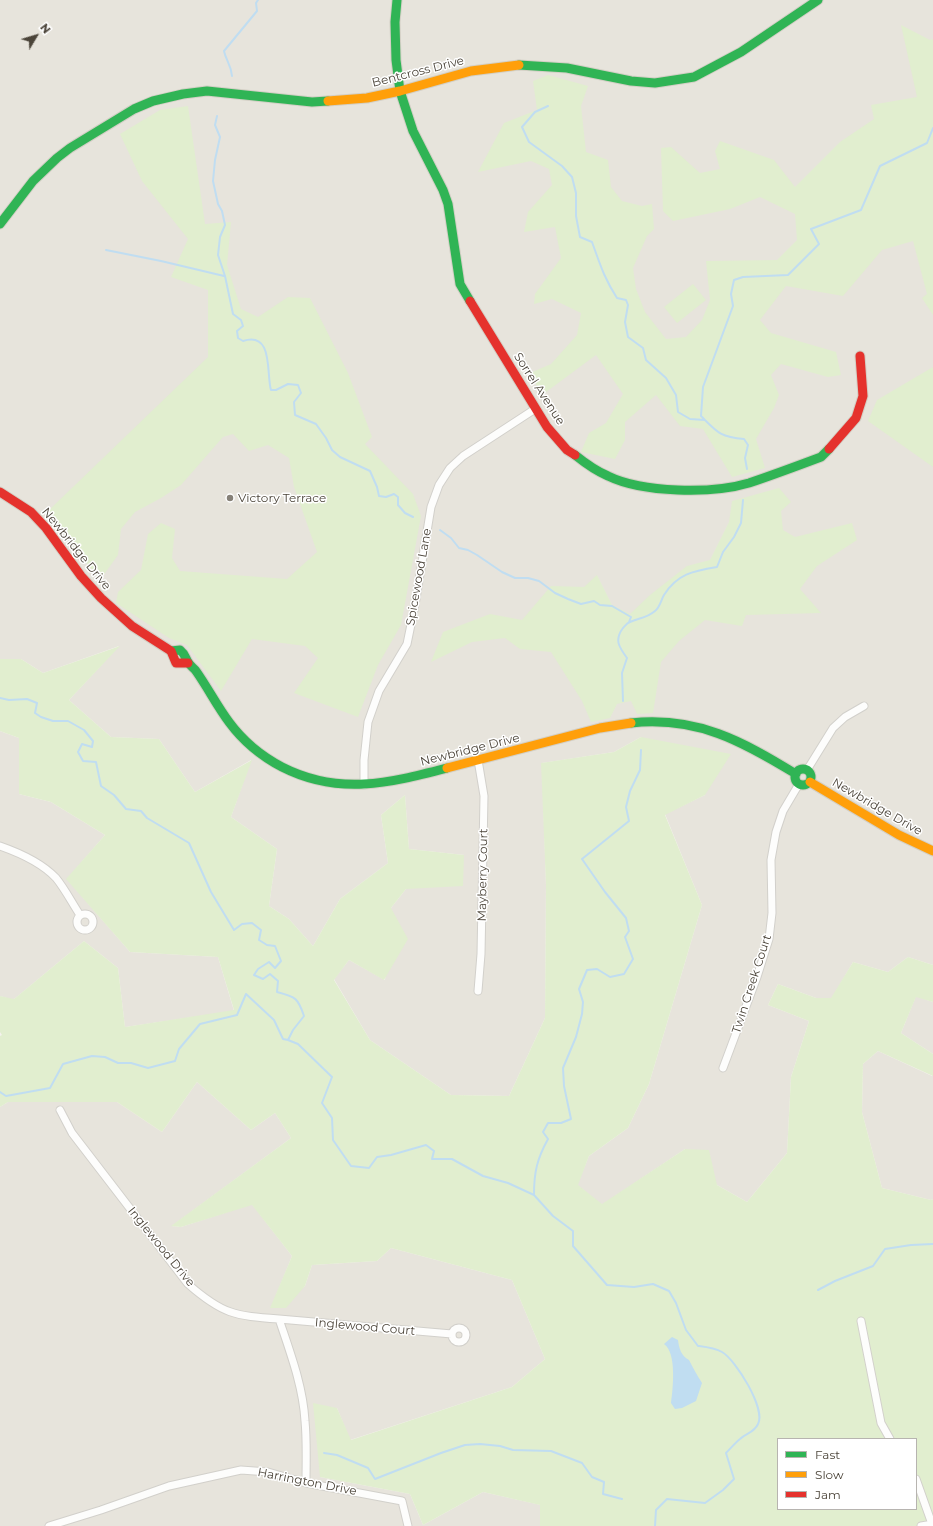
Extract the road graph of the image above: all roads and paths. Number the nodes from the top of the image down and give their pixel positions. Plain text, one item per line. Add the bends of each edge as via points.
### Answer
1 (397, 0) edge
2 (818, 0) edge
3 (400, 91) junction
4 (0, 224) edge
5 (860, 356) dead end
6 (535, 409) junction
7 (0, 492) edge
8 (864, 706) dead end
9 (478, 760) junction
10 (807, 770) junction
11 (796, 774) junction
12 (810, 782) junction
13 (364, 784) junction
14 (799, 784) junction
15 (0, 846) edge
16 (933, 851) edge
17 (80, 915) dead end
18 (478, 991) dead end
19 (724, 1068) dead end
20 (60, 1110) dead end
21 (279, 1319) junction
22 (861, 1321) dead end
23 (452, 1334) dead end
24 (889, 1438) edge
25 (917, 1482) edge
26 (306, 1483) junction
27 (932, 1524) edge
28 (50, 1526) edge
29 (408, 1526) edge
30 (921, 1526) edge

1 - 3 street, Sorrel Avenue via 396,60
2 - 3 street, Bentcross Drive via 713,68 676,81 631,81 567,68 518,65 471,71
3 - 4 street, Bentcross Drive via 367,98 312,102 208,91 153,101 134,109 70,148 33,181
3 - 6 street, Sorrel Avenue via 413,132 448,204 460,284
5 - 6 street, Sorrel Avenue via 863,396 856,418 822,457 748,483 716,489 678,490 639,486 609,477 588,466 567,450
6 - 13 street, Spicewood Lane via 462,456 439,485 431,507 407,644 380,692 368,722
7 - 13 street, Newbridge Drive via 31,512 81,576 132,626 171,651 184,652 188,664 195,670 229,722 258,752 284,768 311,780 338,785
8 - 10 street via 845,717 834,728
9 - 11 street, Newbridge Drive via 606,727 649,722 688,726 724,735
9 - 13 street, Newbridge Drive via 402,779
9 - 18 street, Mayberry Court via 484,796
10 - 11 street via 801,769
10 - 12 street via 811,776
11 - 14 street via 795,780
12 - 14 street via 804,786
12 - 16 street, Newbridge Drive via 899,835
14 - 19 street, Twin Creek Court via 783,811 776,832 771,860 772,913 769,939
15 - 17 street via 35,861 56,878
20 - 21 street, Inglewood Drive via 72,1133 188,1284 205,1299 233,1314
21 - 23 street, Inglewood Court
21 - 26 street via 295,1365 306,1420
22 - 24 street via 881,1423
25 - 27 street
26 - 28 street, Harrington Drive via 268,1472 241,1470 169,1486
26 - 29 street, Harrington Drive via 402,1501
27 - 30 street

